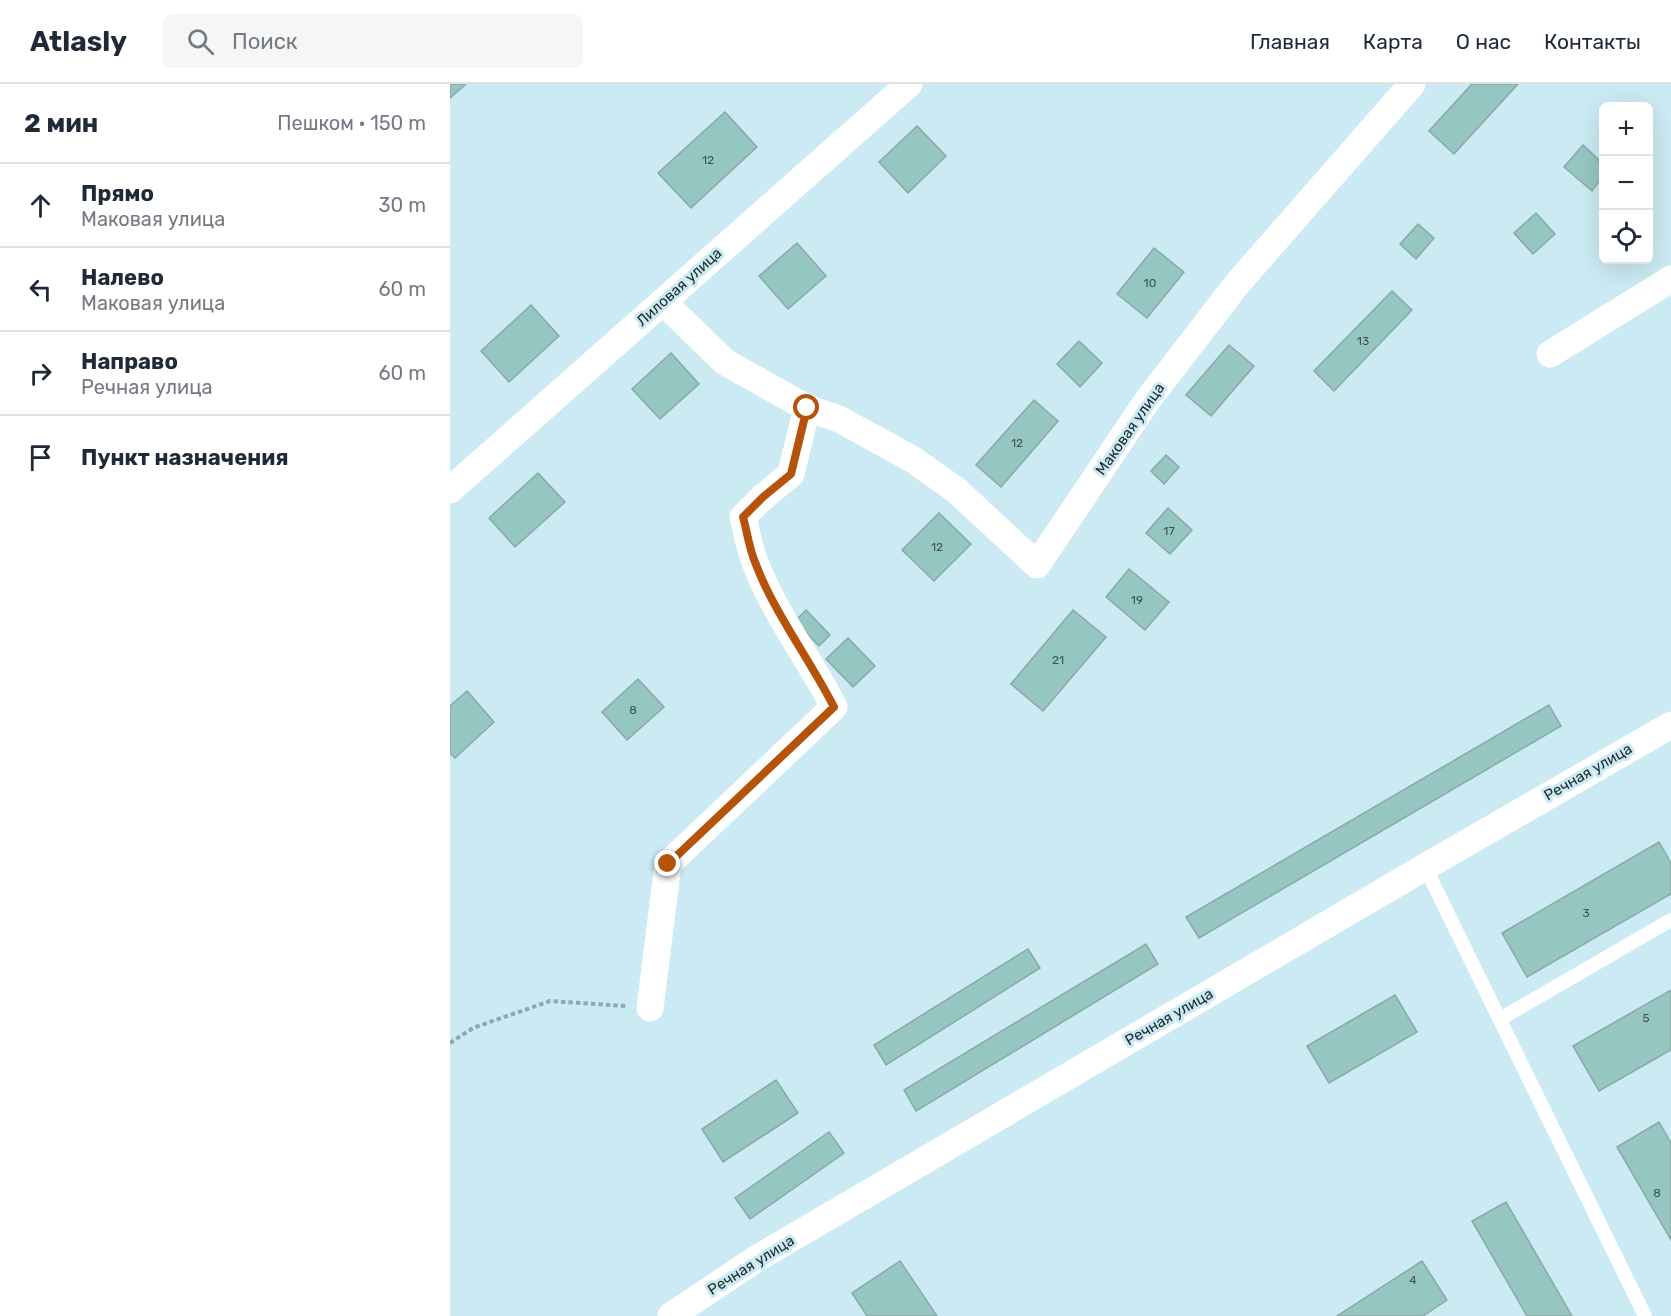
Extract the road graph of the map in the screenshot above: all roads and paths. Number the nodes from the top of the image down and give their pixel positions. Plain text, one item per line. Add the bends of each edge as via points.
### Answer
1 (909, 84) edge
2 (1412, 84) edge
3 (1671, 279) edge
4 (663, 302) junction
5 (1550, 354) dead end
6 (807, 408) junction
7 (450, 490) edge
8 (1671, 725) edge
9 (1425, 867) junction
10 (1671, 920) edge
11 (650, 1008) joint
12 (1500, 1019) junction
13 (450, 1043) edge
14 (671, 1316) edge
15 (1645, 1316) edge

1 - 4 street, Лиловая улица
2 - 6 street, Маковая улица via 1237,284 1147,401 1037,565 956,490 912,459 838,419
3 - 5 street
4 - 6 street, Маковая улица via 725,362
4 - 7 street, Лиловая улица
6 - 11 street via 791,474 743,517 754,561 783,621 834,707 668,864
8 - 9 street, Речная улица
9 - 12 lane
9 - 14 street, Речная улица via 756,1259
10 - 12 lane
11 - 13 path via 550,1001 473,1028
12 - 15 lane

